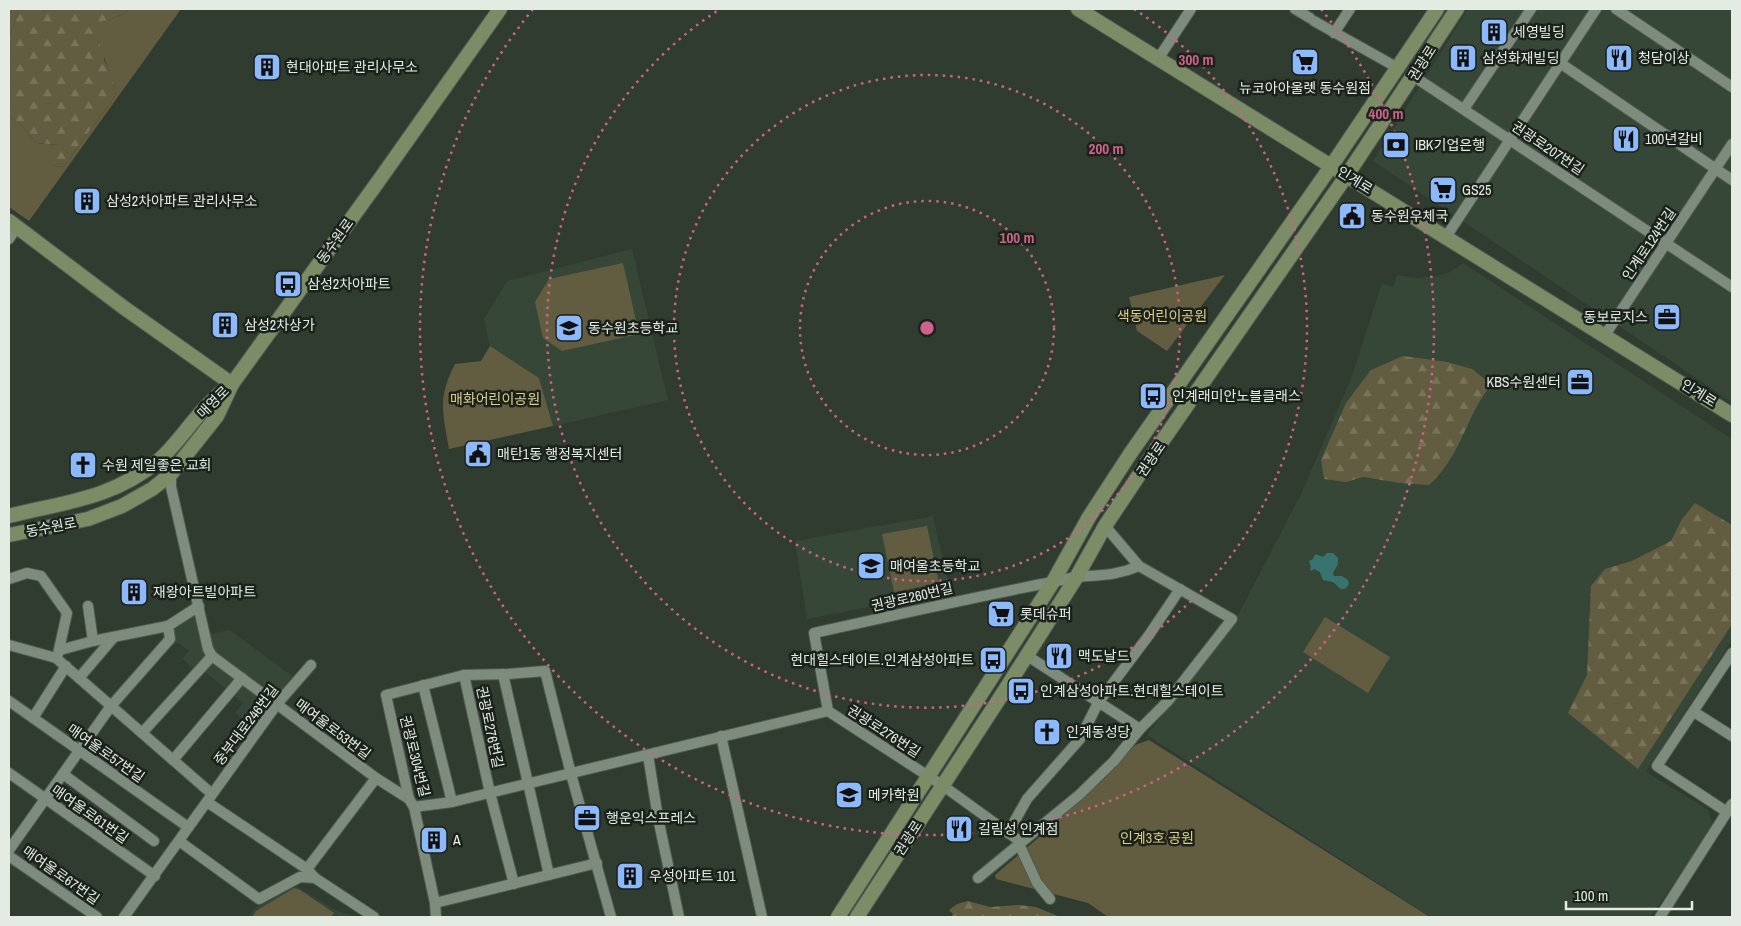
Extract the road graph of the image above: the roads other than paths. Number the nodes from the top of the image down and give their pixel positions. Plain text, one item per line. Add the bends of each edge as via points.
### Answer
1 (500, 9) edge
2 (1078, 9) edge
3 (1191, 9) edge
4 (1295, 9) edge
5 (1350, 9) edge
6 (1437, 9) edge
7 (1457, 9) edge
8 (1531, 9) edge
9 (1596, 9) edge
10 (1616, 9) edge
11 (1334, 33) junction
12 (1158, 58) junction
13 (1560, 62) junction
14 (1398, 68) junction
15 (1413, 76) junction
16 (1732, 87) edge
17 (1464, 108) junction
18 (1510, 139) junction
19 (1732, 144) edge
20 (1332, 165) junction
21 (1716, 169) junction
22 (1347, 175) junction
23 (1732, 180) edge
24 (13, 224) edge
25 (1446, 237) junction
26 (9, 239) edge
27 (1666, 243) junction
28 (1732, 287) edge
29 (1605, 335) junction
30 (232, 384) junction
31 (1732, 415) edge
32 (171, 474) junction
33 (9, 516) edge
34 (1106, 526) junction
35 (9, 535) edge
36 (1139, 566) junction
37 (1076, 578) junction
38 (9, 579) edge
39 (1053, 582) junction
40 (1180, 589) junction
41 (88, 606) dead end
42 (199, 606) junction
43 (168, 626) junction
44 (114, 637) junction
45 (93, 641) junction
46 (9, 645) edge
47 (1732, 653) edge
48 (58, 654) junction
49 (1026, 655) junction
50 (212, 656) junction
51 (311, 665) dead end
52 (66, 666) junction
53 (502, 674) junction
54 (464, 675) junction
55 (79, 678) junction
56 (242, 678) junction
57 (423, 685) junction
58 (9, 701) edge
59 (1098, 703) junction
60 (277, 704) junction
61 (111, 706) junction
62 (828, 711) junction
63 (1693, 714) junction
64 (33, 718) junction
65 (1140, 730) junction
66 (142, 733) junction
67 (721, 736) junction
68 (1732, 736) edge
69 (79, 750) junction
70 (648, 755) junction
71 (173, 760) junction
72 (9, 774) edge
73 (63, 774) junction
74 (571, 774) junction
75 (928, 776) junction
76 (376, 778) junction
77 (529, 784) junction
78 (942, 785) junction
79 (490, 793) junction
80 (210, 798) junction
81 (45, 799) junction
82 (452, 802) junction
83 (412, 803) junction
84 (1730, 808) edge
85 (188, 827) junction
86 (1008, 833) junction
87 (154, 841) dead end
88 (179, 841) junction
89 (1020, 843) junction
90 (9, 850) edge
91 (9, 856) edge
92 (597, 864) junction
93 (311, 874) junction
94 (549, 875) junction
95 (155, 876) junction
96 (978, 878) dead end
97 (514, 884) junction
98 (1050, 899) dead end
99 (435, 903) junction
100 (97, 917) edge
101 (124, 917) edge
102 (374, 917) edge
103 (436, 917) edge
104 (611, 917) edge
105 (679, 917) edge
106 (762, 917) edge
107 (838, 917) edge
108 (856, 917) edge
109 (1660, 917) edge

1 - 30 street, 동수원로
2 - 12 street, 인계로
3 - 12 street
4 - 11 street
5 - 11 street
6 - 14 street, 권광로
7 - 15 street, 권광로
8 - 17 street
9 - 13 street
10 - 16 street
11 - 14 street
12 - 20 street, 인계로
13 - 18 street
13 - 21 street
14 - 20 street, 권광로
15 - 17 street, 권광로207번길
15 - 22 street, 권광로
17 - 18 street, 권광로207번길
18 - 25 street
18 - 27 street, 권광로207번길
19 - 21 street, 인계로124번길
20 - 22 street, 인계로
20 - 39 street, 권광로 via 1130,454 1088,517
21 - 23 street
21 - 27 street, 인계로124번길
22 - 25 street, 인계로
22 - 34 street, 권광로
24 - 26 street
24 - 30 street, 매영로
25 - 29 street, 인계로
27 - 28 street, 권광로207번길
27 - 29 street, 인계로124번길
29 - 31 street, 인계로
30 - 32 street, 동수원로 via 218,416
30 - 33 street, 매영로 via 211,402 178,442 139,474 90,497
32 - 35 street, 동수원로 via 122,506 88,519
32 - 42 street via 171,487
34 - 36 street
34 - 37 street, 권광로
36 - 37 street, 권광로260번길 via 1117,574
36 - 40 street
37 - 39 street, 권광로260번길
37 - 49 street, 권광로
38 - 48 street via 27,573 41,576 67,613
39 - 62 street, 권광로260번길 via 814,633
39 - 75 street, 권광로
40 - 59 street
40 - 65 street via 1232,619 1168,701
41 - 45 street
42 - 43 street
42 - 50 street
43 - 44 street
43 - 61 street via 170,639
44 - 45 street
44 - 55 street
45 - 48 street
46 - 48 street
47 - 63 street
48 - 52 street
49 - 59 street
49 - 78 street, 권광로
50 - 56 street, 매여울로53번길
50 - 66 street
51 - 60 street, 중부대로246번길
52 - 55 street
52 - 64 street
53 - 54 street, 권광로276번길
53 - 74 street, 권광로276번길 via 545,671
53 - 77 street, 권광로276번길
54 - 57 street, 권광로304번길
54 - 79 street, 권광로276번길
55 - 61 street
56 - 60 street, 매여울로53번길
56 - 71 street
57 - 82 street
57 - 83 street, 권광로304번길 via 386,695
58 - 64 street, 매여울로57번길
59 - 65 street
59 - 86 street via 1080,739 1028,799
60 - 76 street, 매여울로53번길
60 - 80 street, 중부대로246번길
61 - 66 street
61 - 69 street
62 - 67 street, 권광로276번길
62 - 75 street, 권광로276번길
63 - 68 street
63 - 84 street via 1657,766
64 - 69 street, 매여울로57번길
65 - 89 street via 1079,795
66 - 71 street
67 - 70 street, 권광로276번길
67 - 106 street
69 - 73 street
69 - 85 street, 매여울로57번길
70 - 74 street, 권광로276번길
70 - 105 street
71 - 80 street
72 - 81 street, 매여울로61번길
73 - 81 street
73 - 87 street
74 - 77 street, 권광로276번길
74 - 92 street, 권광로276번길
75 - 78 street, 권광로276번길
75 - 107 street, 권광로
76 - 83 street, 매여울로53번길
76 - 93 street
77 - 79 street, 권광로276번길
77 - 94 street, 권광로276번길
78 - 86 street, 권광로276번길
78 - 108 street, 권광로
79 - 82 street, 권광로276번길
79 - 97 street, 권광로276번길
80 - 85 street, 중부대로246번길
80 - 93 street
81 - 90 street
81 - 95 street, 매여울로61번길
82 - 83 street, 권광로276번길
83 - 99 street, 권광로304번길
84 - 109 street
85 - 88 street, 중부대로246번길
86 - 89 street, 권광로276번길
88 - 93 street via 259,899
88 - 95 street, 중부대로246번길
89 - 96 street
89 - 98 street via 1037,883
91 - 100 street, 매여울로67번길
92 - 94 street
92 - 104 street, 권광로276번길
93 - 102 street
94 - 97 street
95 - 101 street, 중부대로246번길
97 - 99 street
99 - 103 street, 권광로304번길

